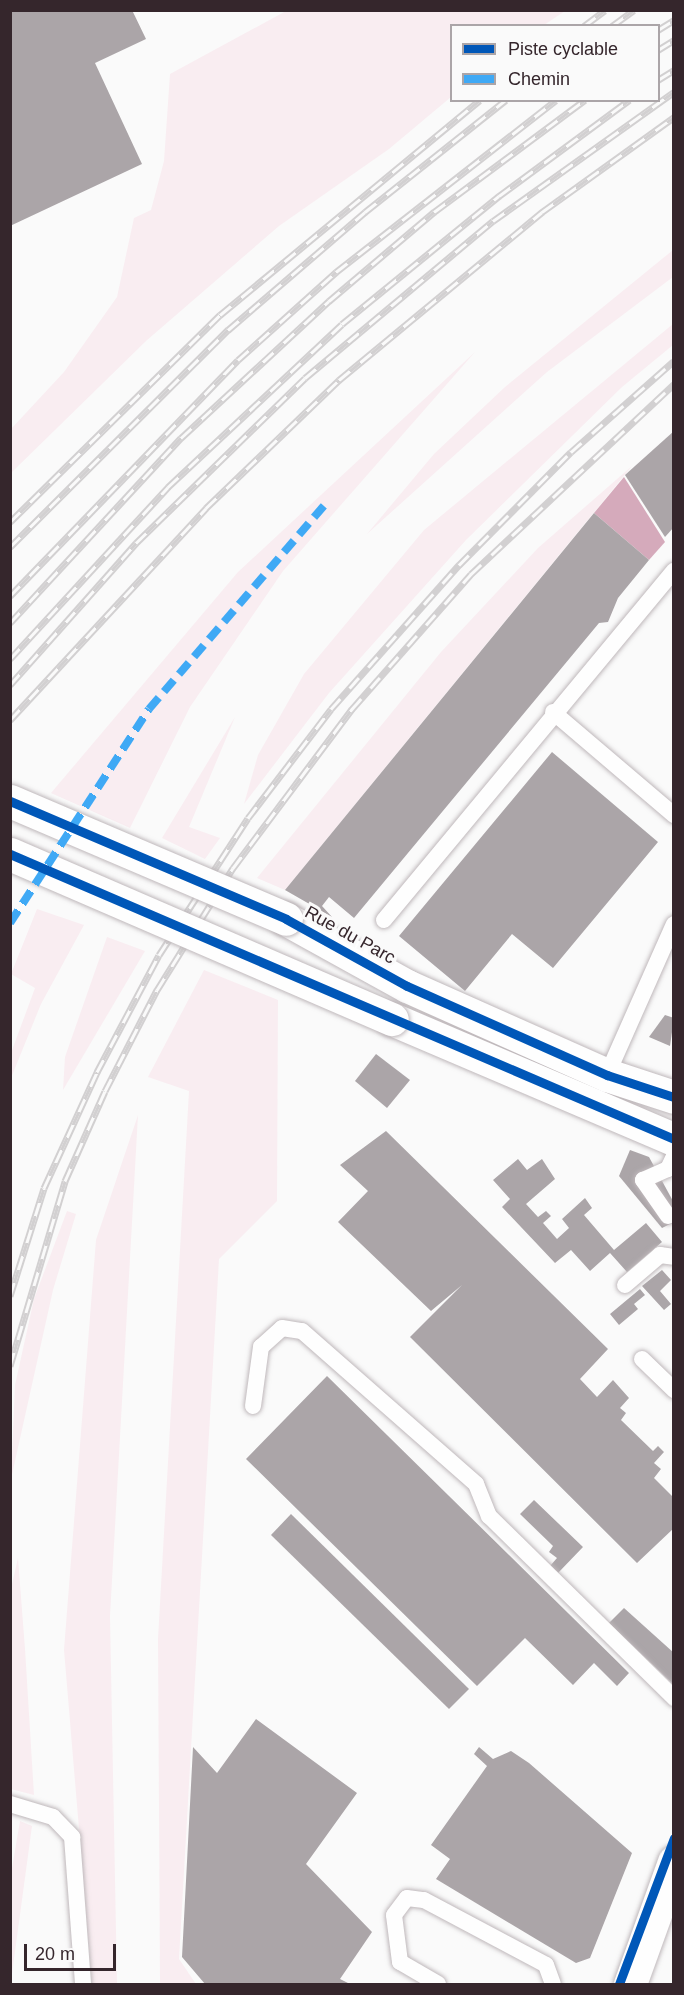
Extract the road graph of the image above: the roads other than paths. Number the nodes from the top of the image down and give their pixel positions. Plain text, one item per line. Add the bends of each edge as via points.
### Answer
1 (674, 571) edge
2 (553, 712) junction
3 (10, 801) edge
4 (674, 815) edge
5 (10, 854) edge
6 (384, 920) dead end
7 (674, 924) edge
8 (607, 1075) junction
9 (674, 1097) edge
10 (672, 1161) edge
11 (668, 1216) dead end
12 (674, 1257) edge
13 (625, 1285) dead end
14 (642, 1359) dead end
15 (674, 1390) edge
16 (253, 1406) dead end
17 (674, 1698) edge
18 (10, 1804) edge
19 (674, 1862) edge
20 (83, 1984) edge
21 (438, 1984) edge
22 (553, 1984) edge
23 (630, 1984) edge

1 - 2 lane
2 - 4 lane
2 - 6 lane
3 - 8 main road, Rue du Parc, bridge via 286,919 407,986
5 - 10 main road, bridge via 392,1019
7 - 8 lane
8 - 9 main road, Rue du Parc
10 - 11 lane via 643,1180
12 - 13 lane via 660,1255
14 - 15 lane
16 - 17 lane via 261,1347 282,1328 302,1331 476,1484 489,1516
18 - 20 lane via 52,1817 72,1838
19 - 23 main road
21 - 22 lane via 400,1962 394,1915 407,1898 424,1900 546,1965

